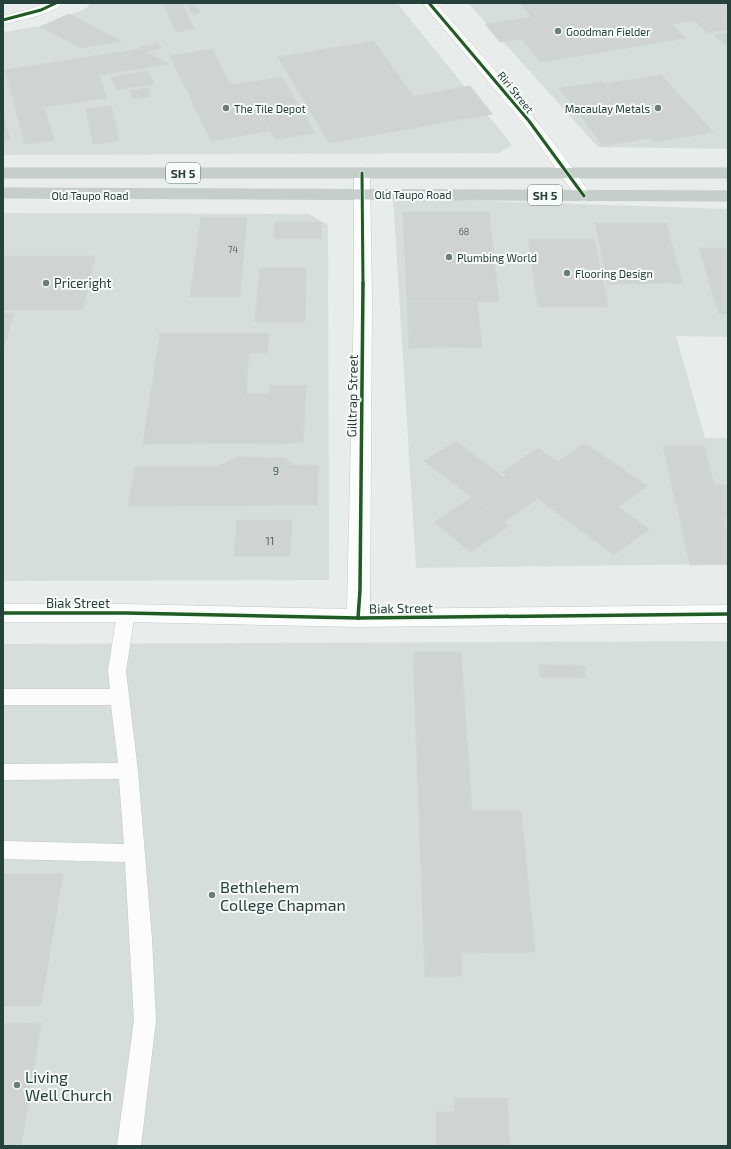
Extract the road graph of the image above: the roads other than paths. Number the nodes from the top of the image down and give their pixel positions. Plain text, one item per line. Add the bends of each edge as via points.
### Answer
1 (56, 3) edge
2 (429, 3) edge
3 (3, 20) edge
4 (3, 172) edge
5 (362, 173) junction
6 (569, 173) junction
7 (728, 174) edge
8 (3, 194) edge
9 (362, 194) junction
10 (584, 196) junction
11 (728, 196) edge
12 (3, 613) edge
13 (126, 613) junction
14 (728, 614) edge
15 (358, 618) junction
16 (3, 697) edge
17 (120, 697) junction
18 (128, 771) junction
19 (3, 772) edge
20 (3, 850) edge
21 (134, 852) junction
22 (129, 1146) edge

1 - 3 street via 42,10
2 - 6 street, Riri Street via 503,88
4 - 5 highway, Old Taupo Road / SH 5
5 - 6 highway, Old Taupo Road / SH 5
5 - 9 street, Gilltrap Street
6 - 7 highway, Old Taupo Road / SH 5
6 - 10 street, Riri Street
8 - 9 highway, Old Taupo Road / SH 5
9 - 10 highway, Old Taupo Road / SH 5
9 - 15 street, Gilltrap Street
10 - 11 highway, Old Taupo Road / SH 5
12 - 13 street, Biak Street
13 - 15 street, Biak Street
13 - 17 lane via 117,672
14 - 15 street, Biak Street
16 - 17 lane
17 - 18 lane
18 - 19 lane
18 - 21 lane
20 - 21 lane
21 - 22 lane via 145,1020

